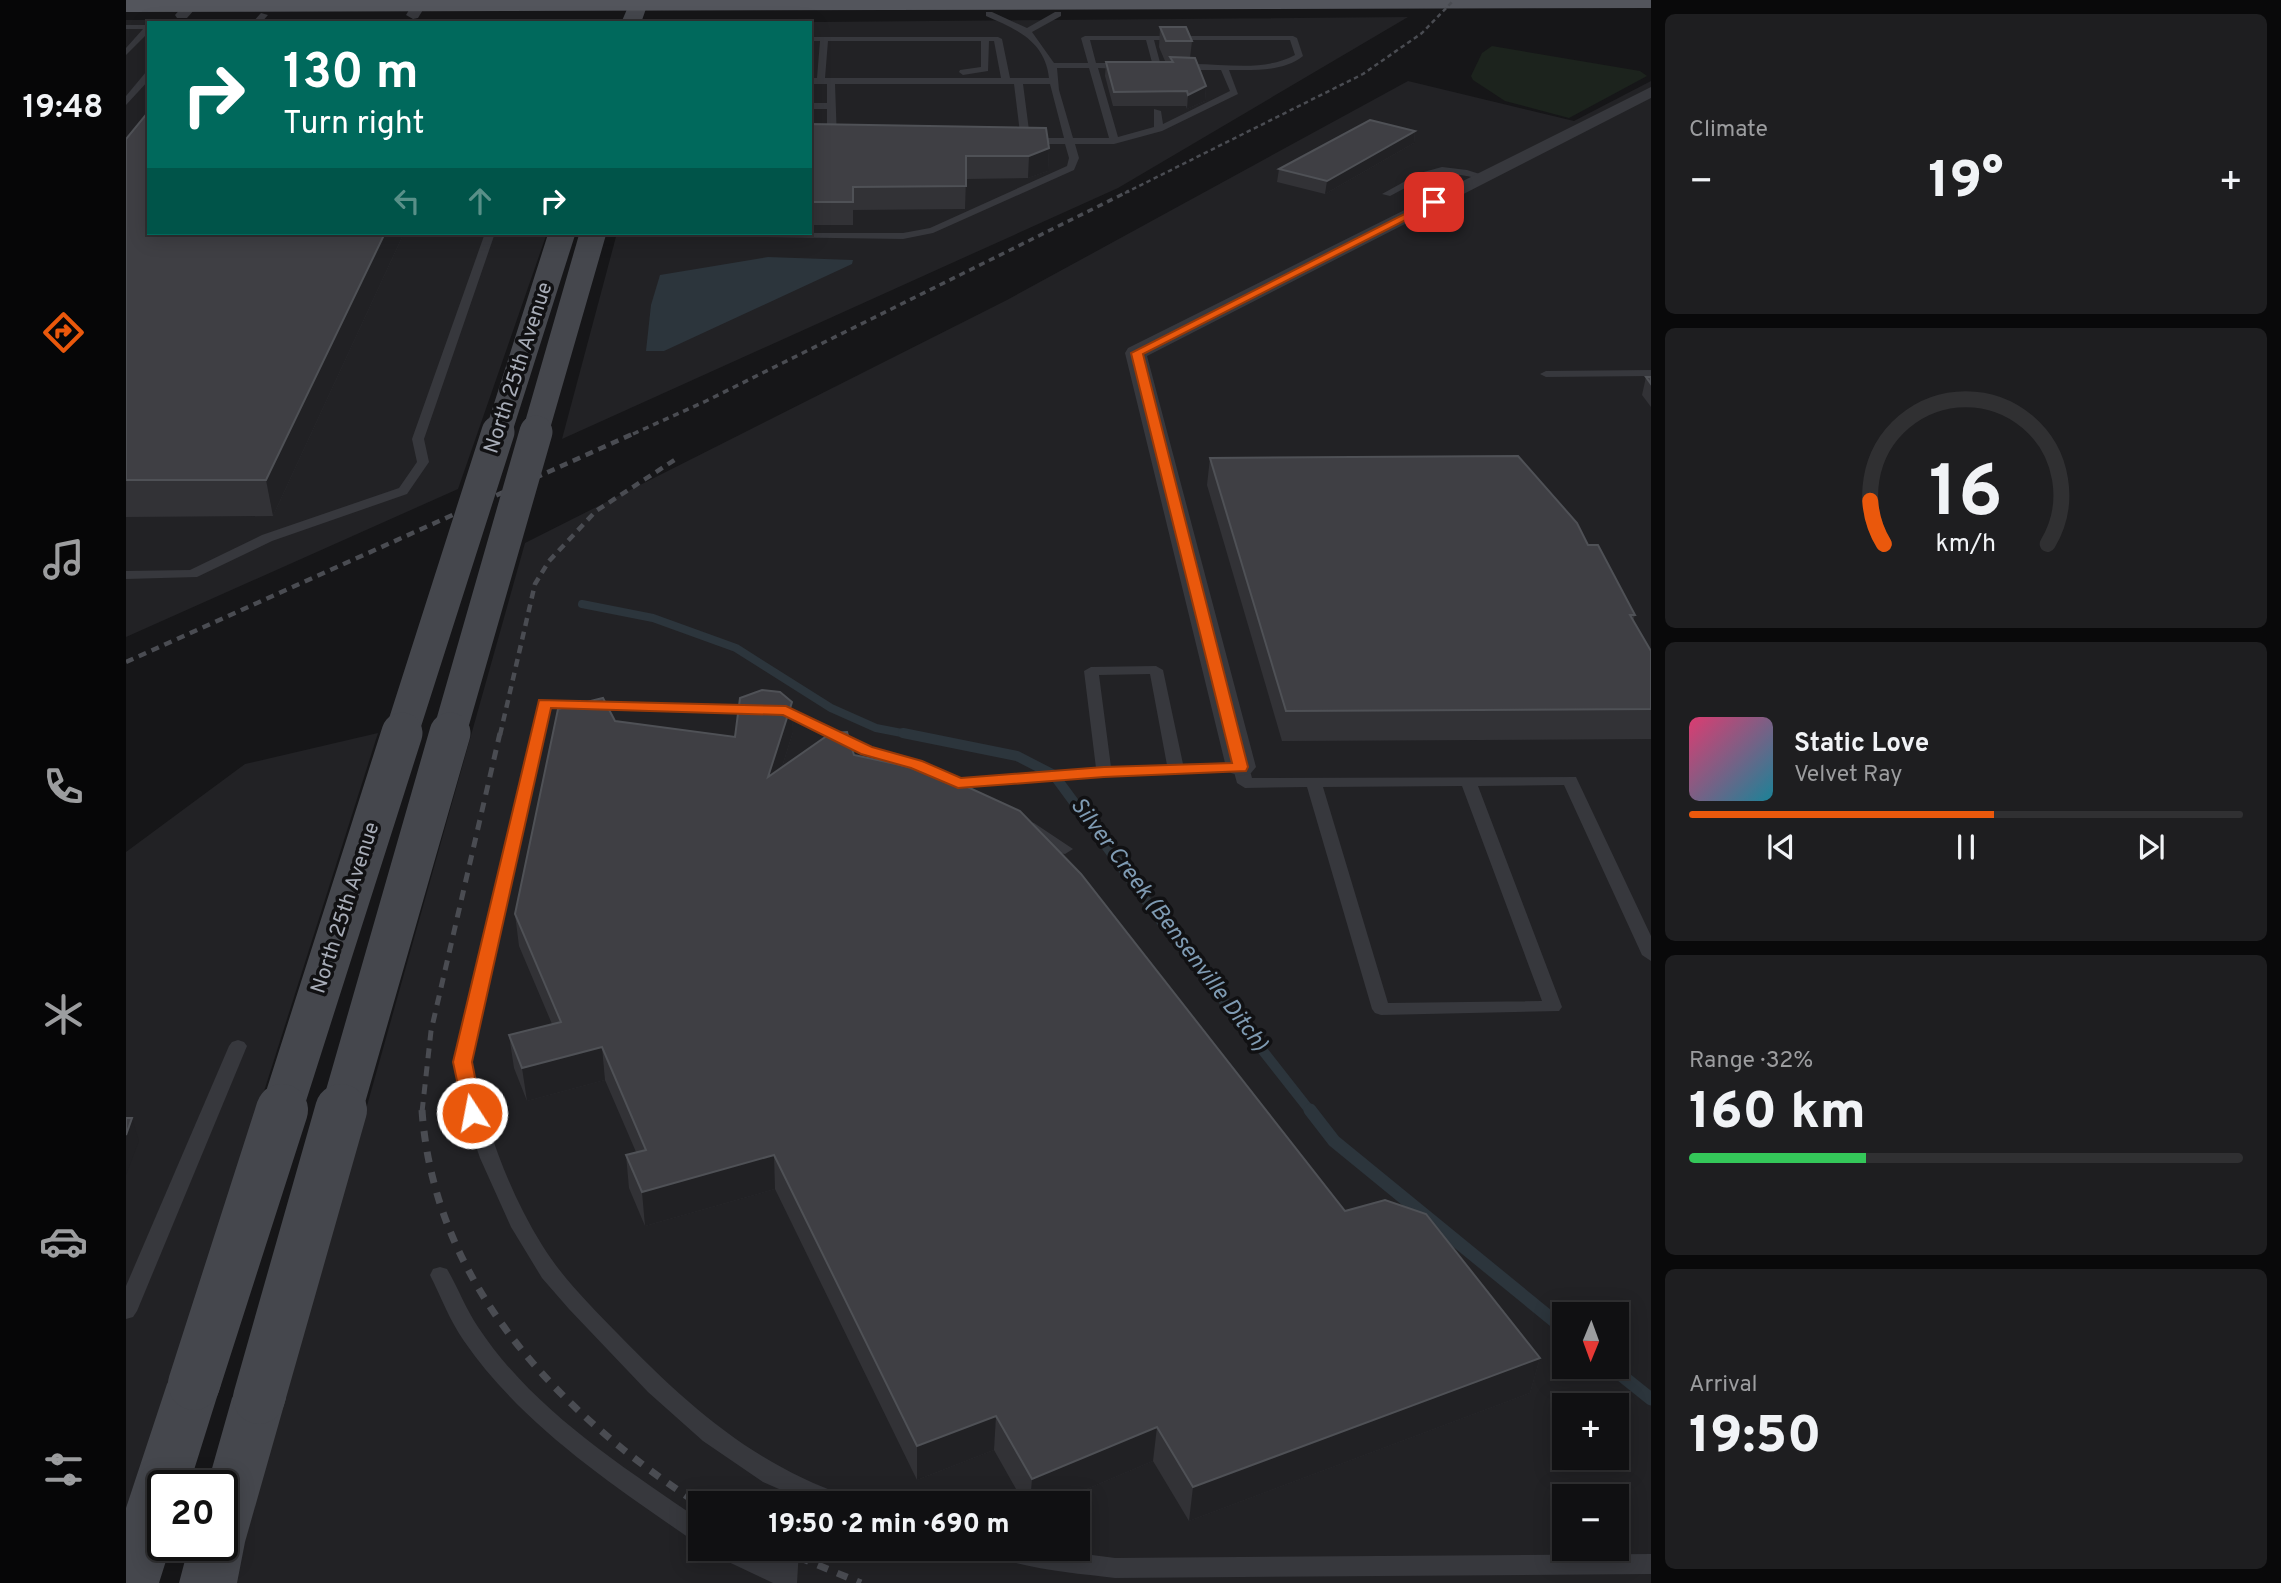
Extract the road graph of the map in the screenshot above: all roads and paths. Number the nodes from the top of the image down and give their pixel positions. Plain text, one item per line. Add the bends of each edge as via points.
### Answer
1 (1183, 1) edge
2 (1651, 2) edge
3 (504, 3) edge
4 (882, 5) edge
5 (126, 6) edge
6 (189, 7) edge
7 (418, 7) edge
8 (636, 10) edge
9 (662, 10) edge
10 (1018, 12) edge
11 (1651, 13) edge
12 (126, 16) edge
13 (260, 19) edge
14 (157, 21) edge
15 (147, 22) edge
16 (147, 24) edge
17 (126, 27) edge
18 (147, 29) edge
19 (985, 38) junction
20 (1149, 38) junction
21 (1267, 38) junction
22 (138, 39) junction
23 (147, 39) edge
24 (812, 39) edge
25 (824, 39) junction
26 (126, 53) edge
27 (1052, 65) junction
28 (1092, 66) junction
29 (1131, 66) edge
30 (1144, 66) edge
31 (1157, 66) junction
32 (1226, 67) junction
33 (147, 76) edge
34 (937, 76) junction
35 (812, 80) edge
36 (827, 80) junction
37 (1006, 81) junction
38 (1018, 81) junction
39 (1053, 81) junction
40 (812, 87) edge
41 (1651, 92) edge
42 (126, 102) edge
43 (812, 106) edge
44 (831, 106) junction
45 (1157, 111) dead end
46 (1159, 130) junction
47 (844, 140) edge
48 (1014, 141) edge
49 (1026, 141) junction
50 (1114, 141) junction
51 (1070, 142) junction
52 (1484, 177) junction
53 (1387, 194) dead end
54 (489, 235) edge
55 (561, 235) edge
56 (592, 235) edge
57 (770, 235) dead end
58 (1651, 373) edge
59 (1546, 374) dead end
60 (126, 575) edge
61 (1241, 767) junction
62 (1176, 770) junction
63 (1104, 772) junction
64 (1468, 781) junction
65 (958, 783) junction
66 (1314, 783) junction
67 (982, 798) edge
68 (1018, 820) edge
69 (1065, 849) dead end
70 (1651, 955) edge
71 (237, 1046) dead end
72 (440, 1275) dead end
73 (126, 1311) edge
74 (238, 1474) edge
75 (795, 1491) edge
76 (688, 1524) edge
77 (214, 1561) edge
78 (748, 1561) edge
79 (786, 1561) edge
80 (1054, 1561) edge
81 (1651, 1564) edge
82 (1115, 1576) edge
83 (785, 1580) edge
84 (130, 1583) edge
85 (208, 1583) edge

1 - 2 main road
1 - 10 main road
3 - 7 main road
3 - 8 main road
4 - 9 main road
4 - 10 main road
4 - 10 main road
5 - 6 main road
6 - 7 main road
6 - 13 main road
6 - 14 main road
7 - 8 main road
7 - 13 main road
8 - 9 main road
10 - 11 main road
10 - 27 lane
12 - 15 main road
16 - 17 lane
18 - 22 lane
19 - 25 lane
19 - 34 lane via 985,69
19 - 37 lane via 998,38
20 - 21 lane
20 - 28 lane via 1085,38
20 - 31 lane
21 - 32 lane via 1276,62
21 - 32 lane via 1293,38 1299,56 1273,67
22 - 23 lane
22 - 26 lane
24 - 25 lane
25 - 36 lane
27 - 28 lane
27 - 39 lane
28 - 29 lane
28 - 50 lane
30 - 31 lane
31 - 32 lane
32 - 46 lane via 1235,92
33 - 42 lane
34 - 36 lane
34 - 37 lane
35 - 36 lane
36 - 40 lane
36 - 44 lane
37 - 38 lane
38 - 39 lane
38 - 49 lane
39 - 51 lane
41 - 52 street
43 - 44 lane
44 - 47 lane via 827,140
45 - 46 lane
46 - 50 lane
48 - 49 lane
49 - 51 lane
50 - 51 lane
51 - 57 lane via 1071,168 933,230 904,236
52 - 53 lane via 1438,168
52 - 61 street via 1136,353
54 - 60 lane via 418,439 422,462 404,491 267,538 192,574
55 - 84 main road, North 25th Avenue, bridge
56 - 74 main road, North 25th Avenue, bridge
58 - 59 lane
61 - 62 lane
61 - 66 lane via 1244,783
62 - 63 lane
62 - 63 lane via 1156,670 1091,671
63 - 65 lane
64 - 66 lane
64 - 66 lane via 1553,1007 1381,1009
64 - 70 lane via 1570,780
65 - 67 lane
65 - 75 lane via 866,750 786,711 545,704 462,1062 472,1113 498,1178 534,1249 561,1288 677,1407
68 - 69 lane
71 - 73 lane
72 - 76 lane via 475,1340 523,1396 573,1440
77 - 85 main road, North 25th Avenue
78 - 83 lane
79 - 83 lane
80 - 82 lane
81 - 82 lane

